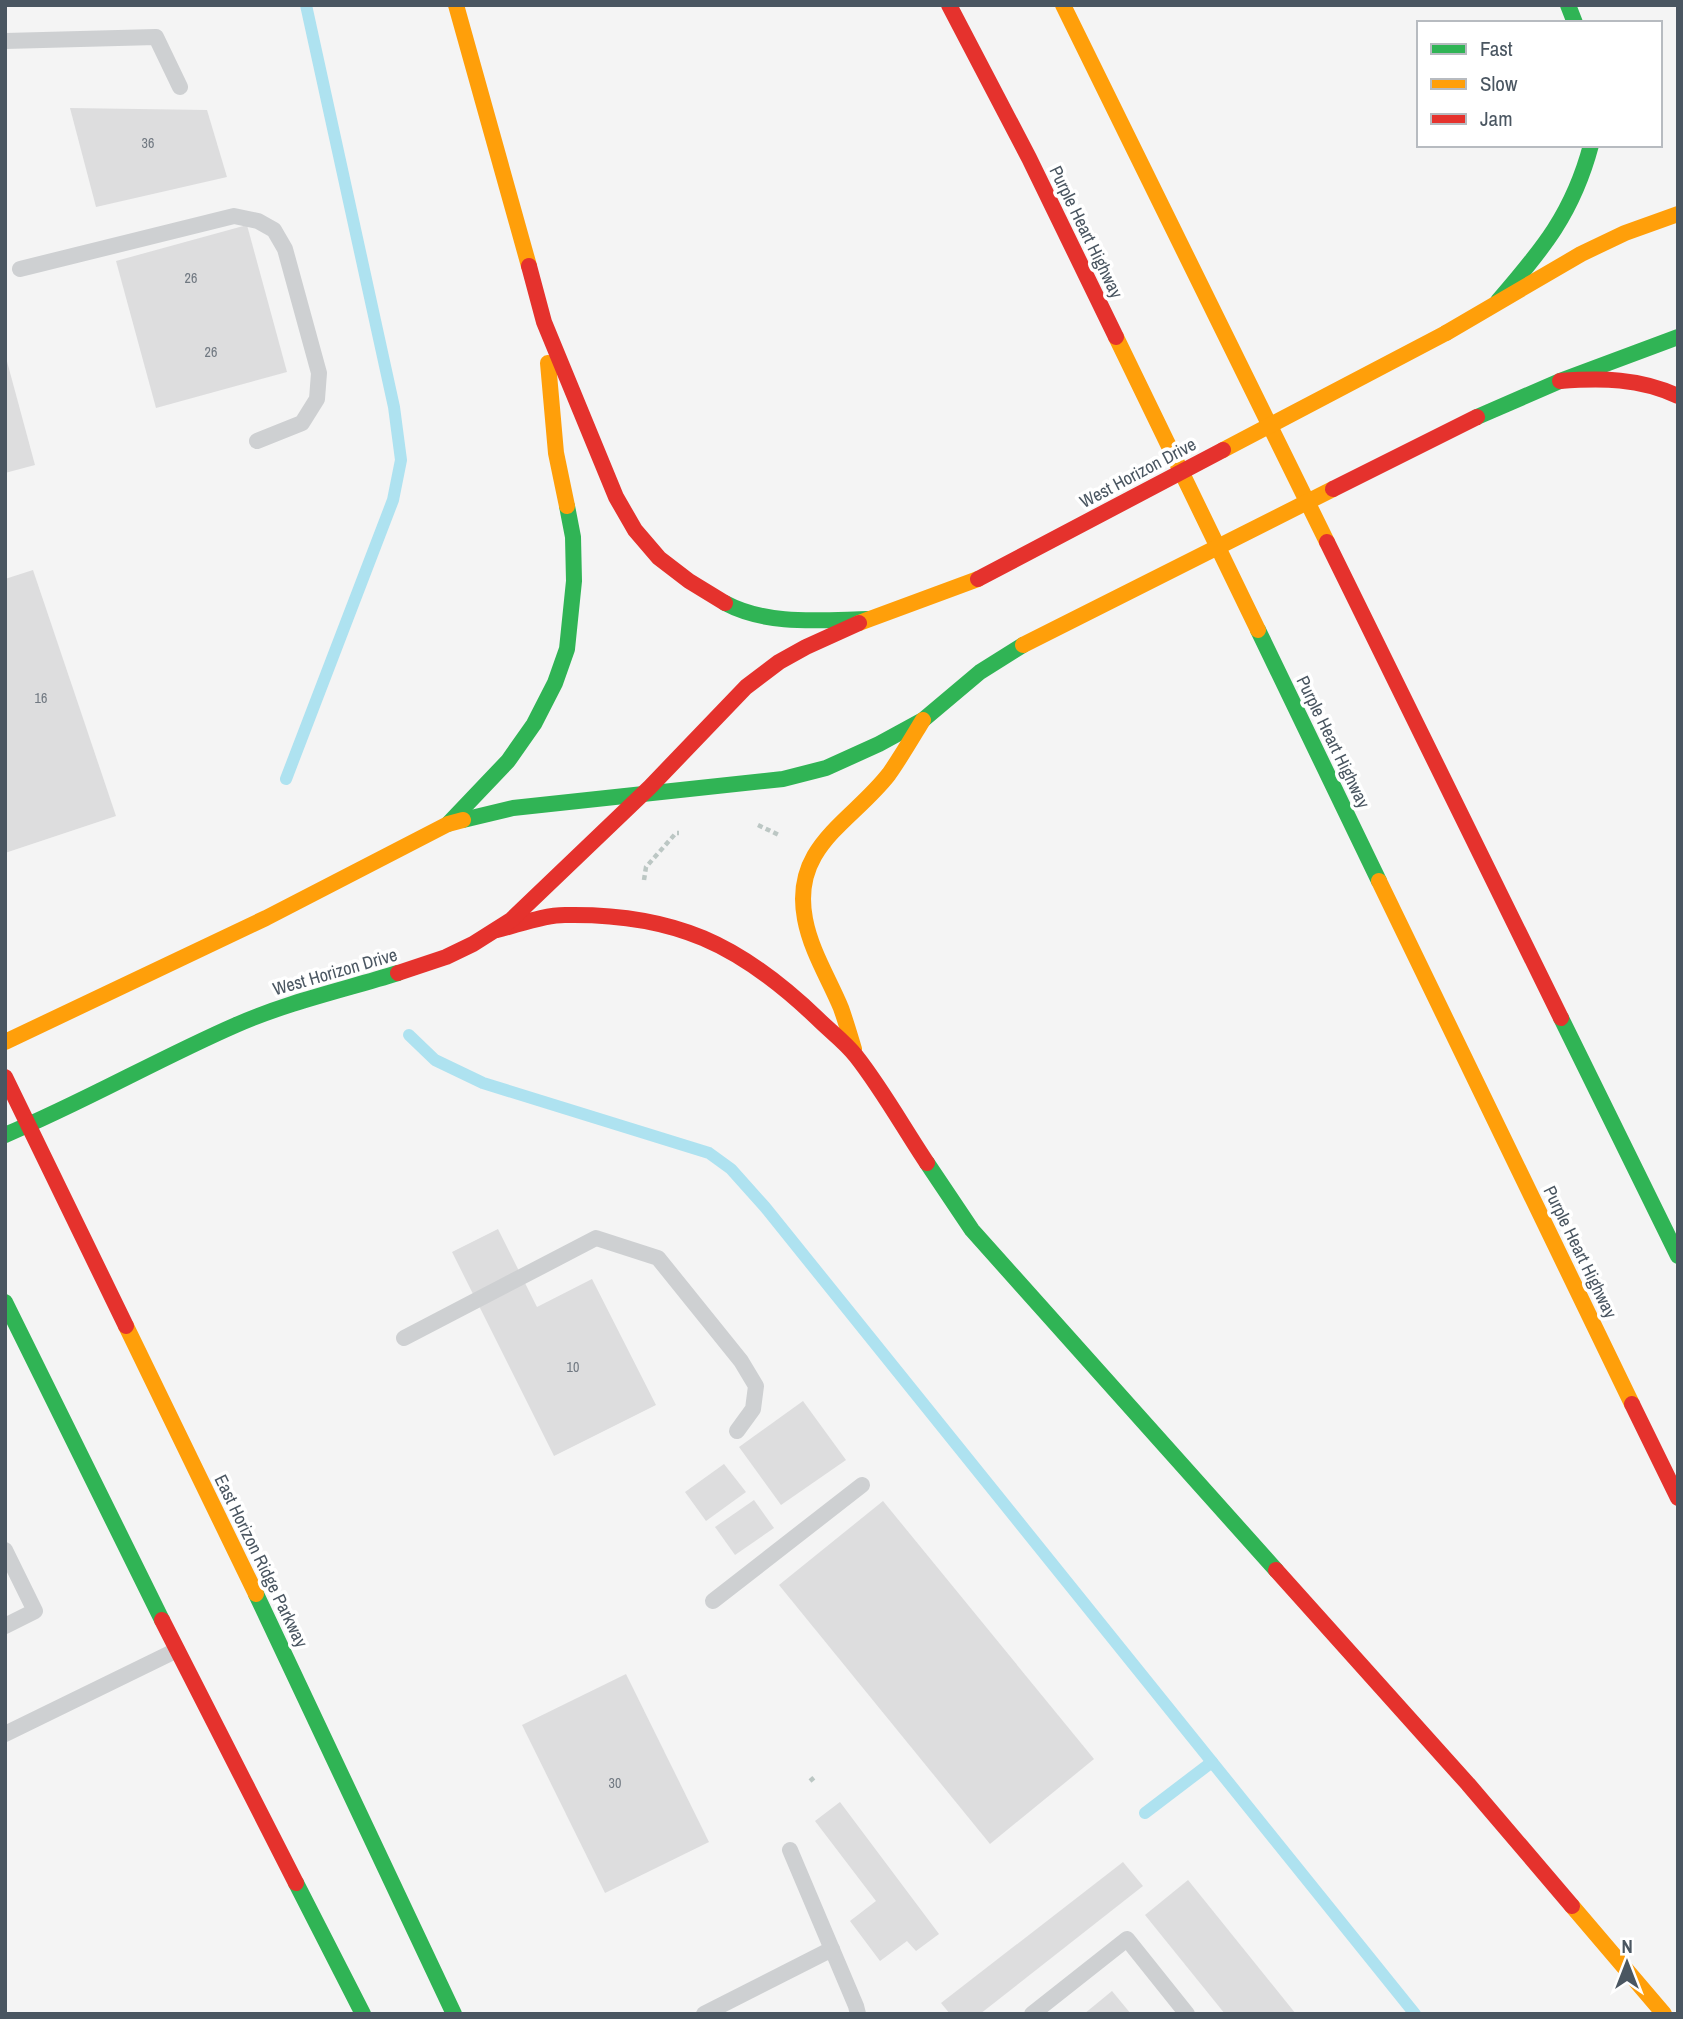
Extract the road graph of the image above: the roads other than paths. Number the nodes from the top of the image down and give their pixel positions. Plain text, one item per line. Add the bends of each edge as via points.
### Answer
1 (456, 5) edge
2 (949, 5) edge
3 (1063, 5) edge
4 (5, 41) edge
5 (180, 87) dead end
6 (1591, 147) edge
7 (1678, 214) edge
8 (20, 270) dead end
9 (1499, 301) junction
10 (544, 322) junction
11 (1678, 337) edge
12 (1560, 381) junction
13 (1678, 396) edge
14 (257, 441) dead end
15 (868, 619) junction
16 (923, 720) junction
17 (641, 795) junction
18 (448, 824) junction
19 (497, 930) junction
20 (5, 1042) edge
21 (855, 1055) junction
22 (5, 1077) edge
23 (29, 1126) junction
24 (5, 1136) edge
25 (1678, 1256) edge
26 (5, 1302) edge
27 (404, 1338) dead end
28 (737, 1431) dead end
29 (862, 1485) dead end
30 (1678, 1498) edge
31 (5, 1550) edge
32 (713, 1601) dead end
33 (5, 1626) edge
34 (177, 1650) junction
35 (5, 1734) edge
36 (790, 1850) dead end
37 (832, 1949) junction
38 (363, 2014) edge
39 (454, 2014) edge
40 (704, 2014) edge
41 (858, 2014) edge
42 (1032, 2014) edge
43 (1186, 2014) edge
44 (1664, 2014) edge

1 - 10 main road
2 - 30 main road, Purple Heart Highway via 1029,158
3 - 25 main road
4 - 5 lane via 156,37
6 - 9 main road via 1571,207 1548,244
7 - 9 main road, West Horizon Drive via 1581,254
8 - 14 lane via 234,216 274,230 285,249 319,373 317,399 302,423
9 - 15 main road, West Horizon Drive, bridge via 978,579
10 - 15 main road via 616,497 659,558 729,605 766,617
10 - 18 main road via 556,453 573,537 567,649 534,724 508,761
11 - 12 main road
12 - 13 main road via 1633,380
12 - 16 main road, bridge via 1477,417 1023,645 980,671
15 - 17 main road, West Horizon Drive via 796,653 754,680
16 - 17 main road via 826,768 783,779
16 - 21 main road via 888,775 815,852 803,893 814,949 841,1009
17 - 18 main road via 513,808
17 - 19 main road, West Horizon Drive via 520,914
18 - 20 main road via 266,918
19 - 21 main road via 562,915 592,915 637,919 714,941 785,987
19 - 23 main road, West Horizon Drive via 415,970 260,1015
21 - 44 main road via 972,1230 1468,1784
22 - 23 main road, East Horizon Ridge Parkway
23 - 24 main road, West Horizon Drive
23 - 39 main road, East Horizon Ridge Parkway
26 - 34 main road
27 - 28 lane via 596,1238 658,1258 741,1361 757,1386 753,1409
29 - 32 lane
31 - 33 lane via 35,1611
34 - 35 lane
34 - 38 main road
36 - 37 lane
37 - 40 lane
37 - 41 lane
42 - 43 lane via 1127,1939

